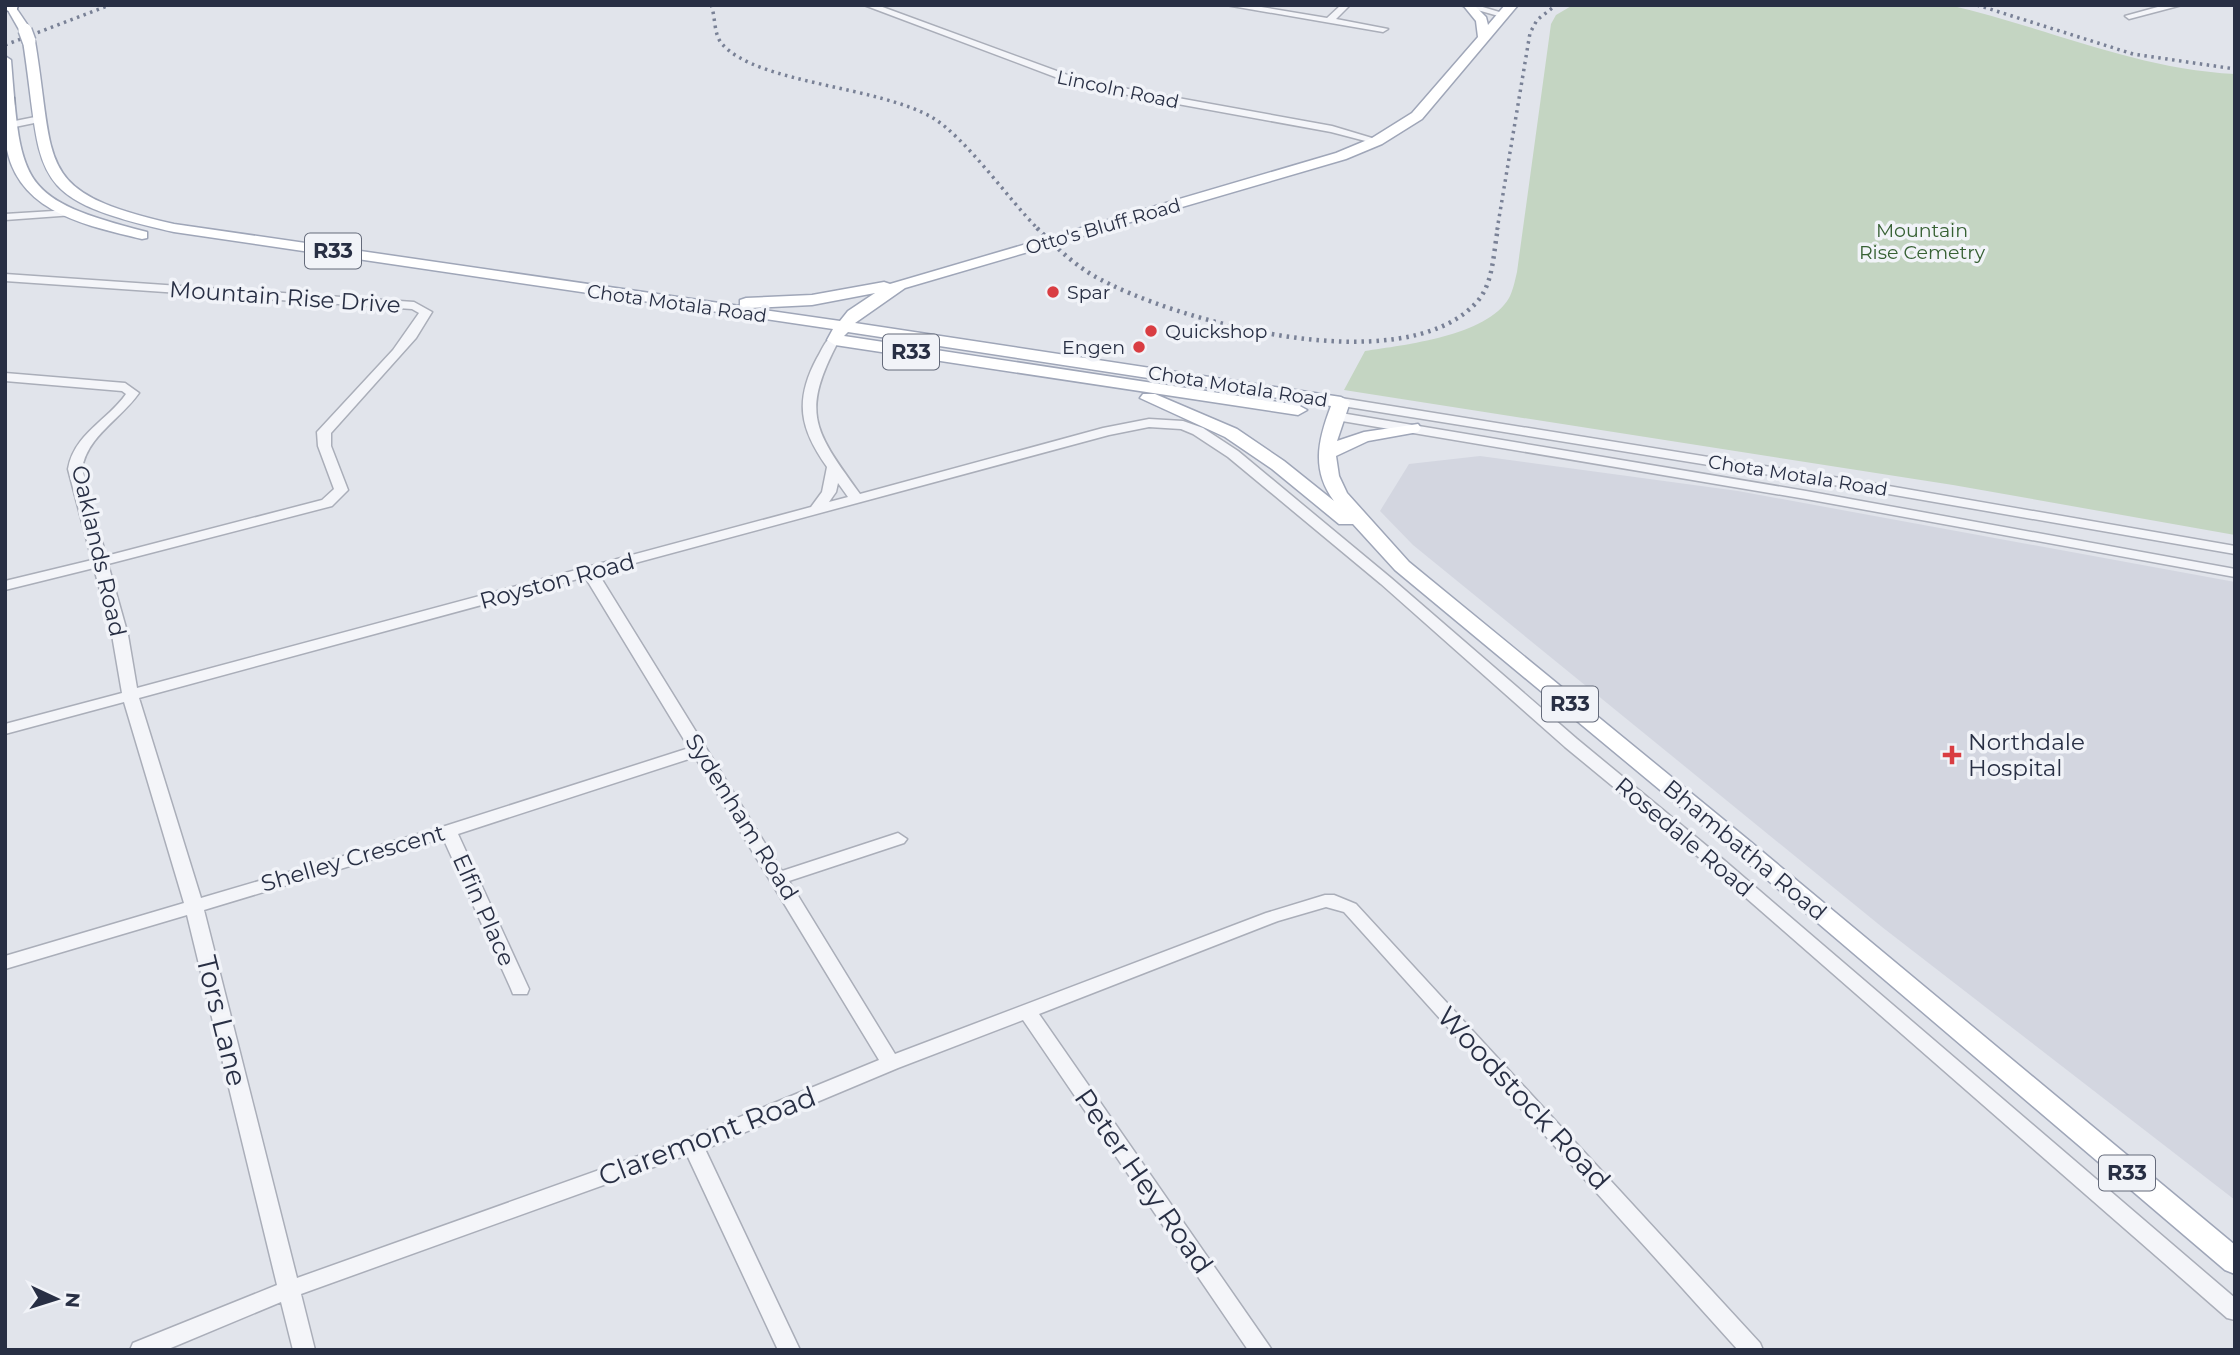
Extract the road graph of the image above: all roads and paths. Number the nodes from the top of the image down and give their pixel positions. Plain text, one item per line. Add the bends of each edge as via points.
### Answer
1 (868, 5) edge
2 (1230, 5) edge
3 (1346, 5) edge
4 (2178, 5) edge
5 (10, 6) edge
6 (1466, 6) edge
7 (1262, 7) edge
8 (1507, 9) edge
9 (2129, 16) dead end
10 (1330, 20) junction
11 (1383, 29) dead end
12 (1483, 35) junction
13 (5, 60) edge
14 (7, 98) edge
15 (40, 119) junction
16 (8, 125) edge
17 (1377, 141) junction
18 (44, 198) junction
19 (70, 213) junction
20 (5, 217) edge
21 (5, 277) edge
22 (904, 283) junction
23 (681, 303) junction
24 (883, 332) junction
25 (838, 334) junction
26 (5, 377) edge
27 (1107, 382) junction
28 (1338, 409) junction
29 (1412, 428) junction
30 (1108, 431) joint
31 (1326, 452) junction
32 (834, 467) junction
33 (844, 482) junction
34 (887, 492) junction
35 (857, 500) junction
36 (816, 510) junction
37 (2235, 550) edge
38 (102, 563) junction
39 (1402, 566) junction
40 (590, 573) junction
41 (2235, 573) edge
42 (5, 586) edge
43 (130, 695) junction
44 (5, 729) edge
45 (700, 750) junction
46 (448, 831) junction
47 (898, 839) dead end
48 (780, 878) junction
49 (194, 905) junction
50 (1272, 917) joint
51 (5, 963) edge
52 (520, 989) dead end
53 (1028, 1012) junction
54 (891, 1063) junction
55 (693, 1145) junction
56 (2235, 1262) edge
57 (288, 1290) junction
58 (2235, 1311) edge
59 (141, 1350) edge
60 (304, 1350) edge
61 (789, 1350) edge
62 (1261, 1350) edge
63 (1752, 1350) edge

1 - 17 street, Lincoln Road via 1060,78
2 - 7 street
3 - 10 street
4 - 9 street
5 - 15 main road, Chota Motala Road / R33 via 27,36
6 - 8 street
6 - 12 main road via 1482,20
7 - 10 street
8 - 12 main road, Otto's Bluff Road
10 - 11 street
12 - 17 main road, Otto's Bluff Road via 1417,116
13 - 14 main road, Chota Motala Road / R33
14 - 16 main road, Chota Motala Road / R33
15 - 16 street
15 - 23 main road, Chota Motala Road / R33 via 48,161 58,179 76,195 127,217 174,228
16 - 18 main road, Chota Motala Road / R33 via 20,172
17 - 22 main road, Otto's Bluff Road via 1341,156
18 - 19 main road, Chota Motala Road / R33
18 - 20 street
19 - 20 street
19 - 25 main road, Chota Motala Road / R33 via 155,238
21 - 38 street, Mountain Rise Drive via 414,306 426,312 426,318 324,432 322,440 340,480 336,497 311,509
22 - 23 main road via 812,300
22 - 24 main road via 869,313 869,324
22 - 25 main road, Otto's Bluff Road via 869,302
23 - 25 main road, Chota Motala Road / R33
24 - 25 main road, Chota Motala Road / R33
24 - 28 main road, Chota Motala Road / R33
25 - 27 main road, Chota Motala Road / R33
25 - 32 street, Otto's Bluff Road via 812,381 807,414 814,439
26 - 38 street, Oaklands Road via 131,389 130,398 75,458
27 - 28 main road, Chota Motala Road / R33
27 - 39 main road via 1231,433 1278,465
28 - 29 street, Chota Motala Road
28 - 31 main road, Bhambatha Road / R33
28 - 37 street, Chota Motala Road via 1877,488
29 - 31 main road via 1364,437
29 - 41 street, Chota Motala Road
30 - 34 street, Royston Road
30 - 58 street, Rosedale Road via 1149,423 1183,425 1233,454 1720,865
31 - 39 main road, Bhambatha Road / R33 via 1326,467 1338,496
32 - 33 street, Otto's Bluff Road
32 - 36 street via 829,492
33 - 34 street
33 - 35 street, Otto's Bluff Road
34 - 35 street, Royston Road
35 - 36 street, Royston Road
36 - 40 street, Royston Road
38 - 42 street
38 - 43 street, Oaklands Road
39 - 56 main road, Bhambatha Road / R33
40 - 43 street, Royston Road
40 - 45 street, Sydenham Road
43 - 44 street, Royston Road
43 - 49 street, Tors Lane
45 - 46 street, Shelley Crescent
45 - 48 street, Sydenham Road
46 - 49 street, Shelley Crescent
46 - 52 street, Elfin Place
47 - 48 street
48 - 54 street, Sydenham Road
49 - 51 street, Shelley Crescent
49 - 57 street, Tors Lane
50 - 53 street, Claremont Road
50 - 63 street, Woodstock Road via 1325,901 1350,908
53 - 54 street, Claremont Road
53 - 62 street, Peter Hey Road
54 - 55 street, Claremont Road
55 - 57 street, Claremont Road
55 - 61 street
57 - 59 street, Claremont Road
57 - 60 street, Tors Lane

